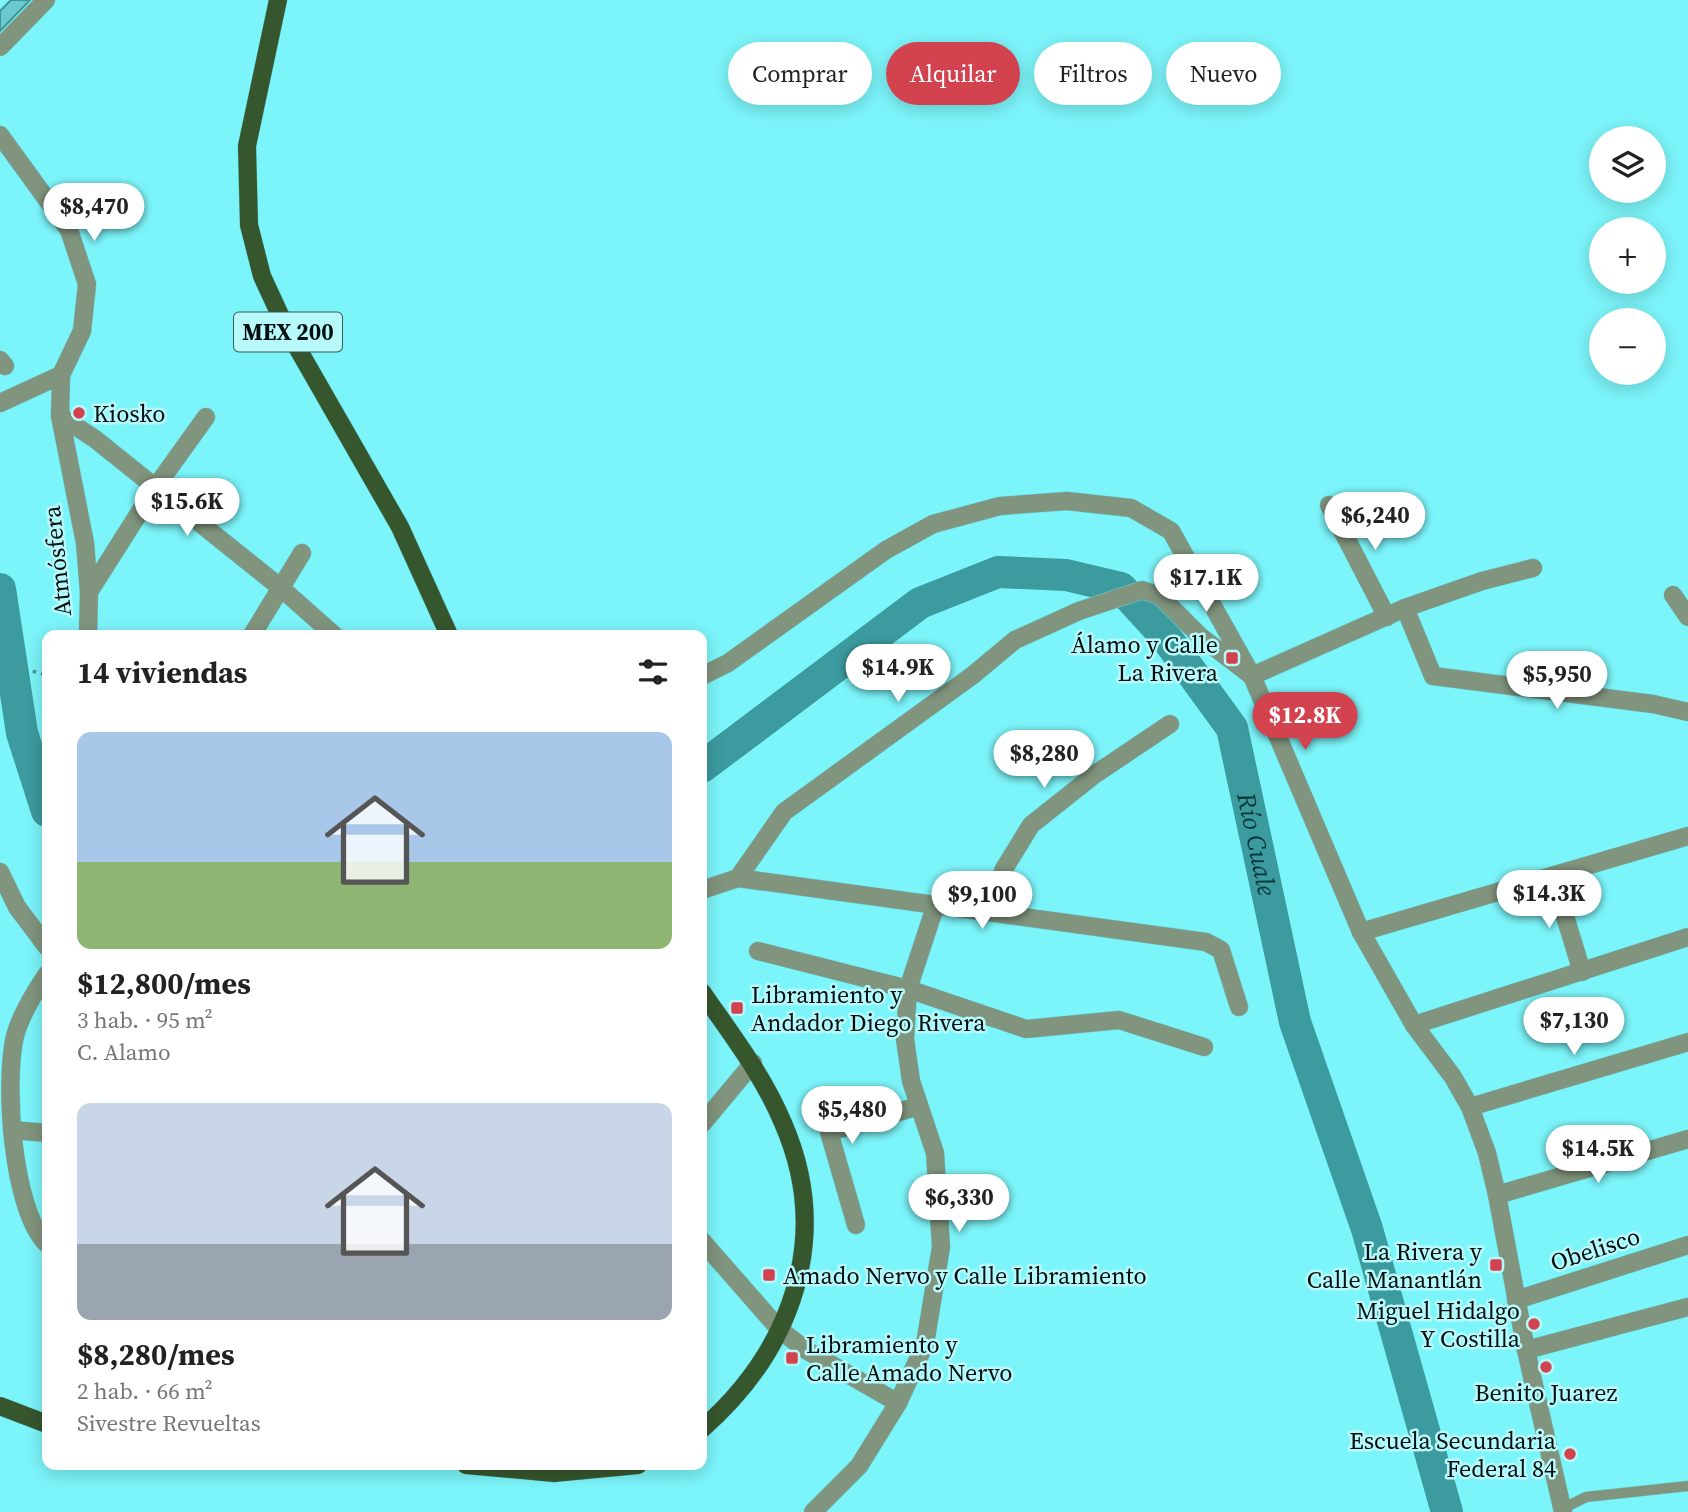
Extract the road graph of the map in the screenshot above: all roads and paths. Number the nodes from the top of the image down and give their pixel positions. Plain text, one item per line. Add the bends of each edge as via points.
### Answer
1 (46, 0) edge
2 (278, 0) edge
3 (0, 47) edge
4 (0, 135) edge
5 (61, 375) junction
6 (1, 402) edge
7 (60, 416) junction
8 (206, 417) dead end
9 (155, 488) junction
10 (1329, 505) dead end
11 (302, 553) dead end
12 (1534, 568) dead end
13 (281, 589) junction
14 (89, 592) junction
15 (1673, 595) dead end
16 (1405, 608) junction
17 (1387, 617) junction
18 (1688, 617) edge
19 (88, 630) edge
20 (255, 630) edge
21 (328, 630) edge
22 (447, 630) edge
23 (0, 662) edge
24 (42, 674) edge
25 (707, 674) edge
26 (1252, 676) junction
27 (1688, 712) edge
28 (1170, 724) dead end
29 (1688, 836) edge
30 (0, 872) edge
31 (1553, 877) junction
32 (738, 878) junction
33 (707, 888) edge
34 (935, 907) junction
35 (989, 912) junction
36 (1361, 932) junction
37 (1688, 937) edge
38 (42, 940) edge
39 (758, 951) dead end
40 (1582, 972) junction
41 (42, 982) edge
42 (908, 989) junction
43 (707, 999) edge
44 (1239, 1007) dead end
45 (1414, 1025) junction
46 (1688, 1042) edge
47 (1204, 1047) dead end
48 (753, 1063) junction
49 (919, 1106) junction
50 (1470, 1107) junction
51 (707, 1118) edge
52 (12, 1130) junction
53 (42, 1133) edge
54 (1688, 1139) edge
55 (1497, 1195) junction
56 (856, 1225) dead end
57 (42, 1235) edge
58 (1688, 1245) edge
59 (707, 1247) edge
60 (1516, 1300) junction
61 (1688, 1307) edge
62 (780, 1330) junction
63 (1526, 1350) junction
64 (898, 1403) junction
65 (0, 1406) edge
66 (42, 1422) edge
67 (707, 1425) edge
68 (521, 1470) edge
69 (586, 1470) edge
70 (1688, 1486) edge
71 (1562, 1510) edge
72 (813, 1512) edge

1 - 3 street
2 - 22 main road, MEX 200 via 247,146 249,225 262,276 286,328 400,527
4 - 5 street, Atmósfera via 69,230 87,284 82,331
5 - 6 street
5 - 7 street, Atmósfera
7 - 9 street
7 - 14 street, Atmósfera via 85,543
8 - 9 street
9 - 13 street
9 - 14 street
10 - 17 street
11 - 13 street
12 - 16 street
13 - 20 street
13 - 21 street
14 - 19 street, Atmósfera
15 - 18 street
16 - 17 street
16 - 27 street via 1433,676
17 - 26 street
23 - 24 path
25 - 26 street via 886,550 933,524 1000,506 1067,501 1131,508 1171,531
26 - 32 street via 1201,637 1160,596 1142,590 1079,611 1015,640 783,812
26 - 36 street
28 - 35 street via 1031,825 1004,869
29 - 31 street
30 - 38 street
31 - 36 street
31 - 40 street
32 - 33 street
32 - 34 street
34 - 35 street
34 - 42 street
35 - 44 street via 1206,942 1222,950
36 - 45 street
37 - 40 street
39 - 42 street
40 - 45 street
41 - 52 street via 15,1037
42 - 47 street via 1026,1028 1119,1020
42 - 49 street via 905,1039
43 - 48 main road
45 - 50 street
46 - 50 street
48 - 51 street
48 - 62 main road via 784,1125 805,1200 804,1261
49 - 56 street via 829,1132
49 - 64 street via 934,1153 941,1247 925,1344
50 - 55 street
52 - 53 street
52 - 57 street via 22,1199
54 - 55 street
55 - 60 street
58 - 60 street, Obelisco
59 - 62 street
60 - 63 street
61 - 63 street
62 - 64 street
62 - 67 main road via 753,1373
63 - 71 street
64 - 72 street via 859,1466
65 - 66 main road
68 - 69 main road
70 - 71 lane via 1586,1497

